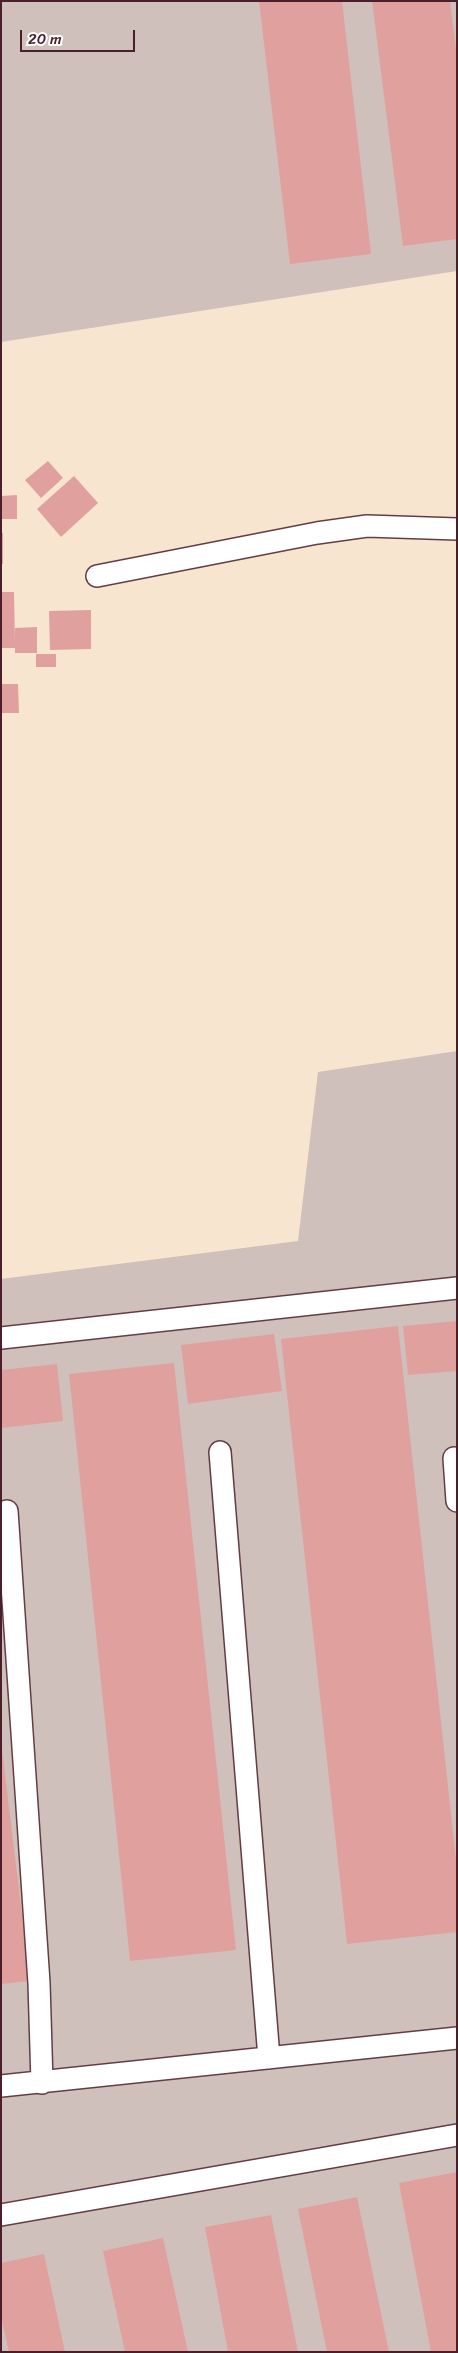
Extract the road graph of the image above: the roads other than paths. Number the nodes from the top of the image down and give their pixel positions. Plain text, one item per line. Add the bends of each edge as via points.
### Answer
1 (457, 529) edge
2 (97, 576) dead end
3 (457, 1288) edge
4 (1, 1338) edge
5 (220, 1452) dead end
6 (454, 1458) dead end
7 (457, 1502) edge
8 (7, 1511) dead end
9 (457, 2038) edge
10 (269, 2058) junction
11 (42, 2083) junction
12 (1, 2086) edge
13 (457, 2135) edge
14 (1, 2215) edge

1 - 2 lane via 367,526
3 - 4 lane
5 - 10 lane
6 - 7 lane
8 - 11 lane via 39,1983
9 - 10 lane
10 - 11 lane
11 - 12 lane
13 - 14 lane

